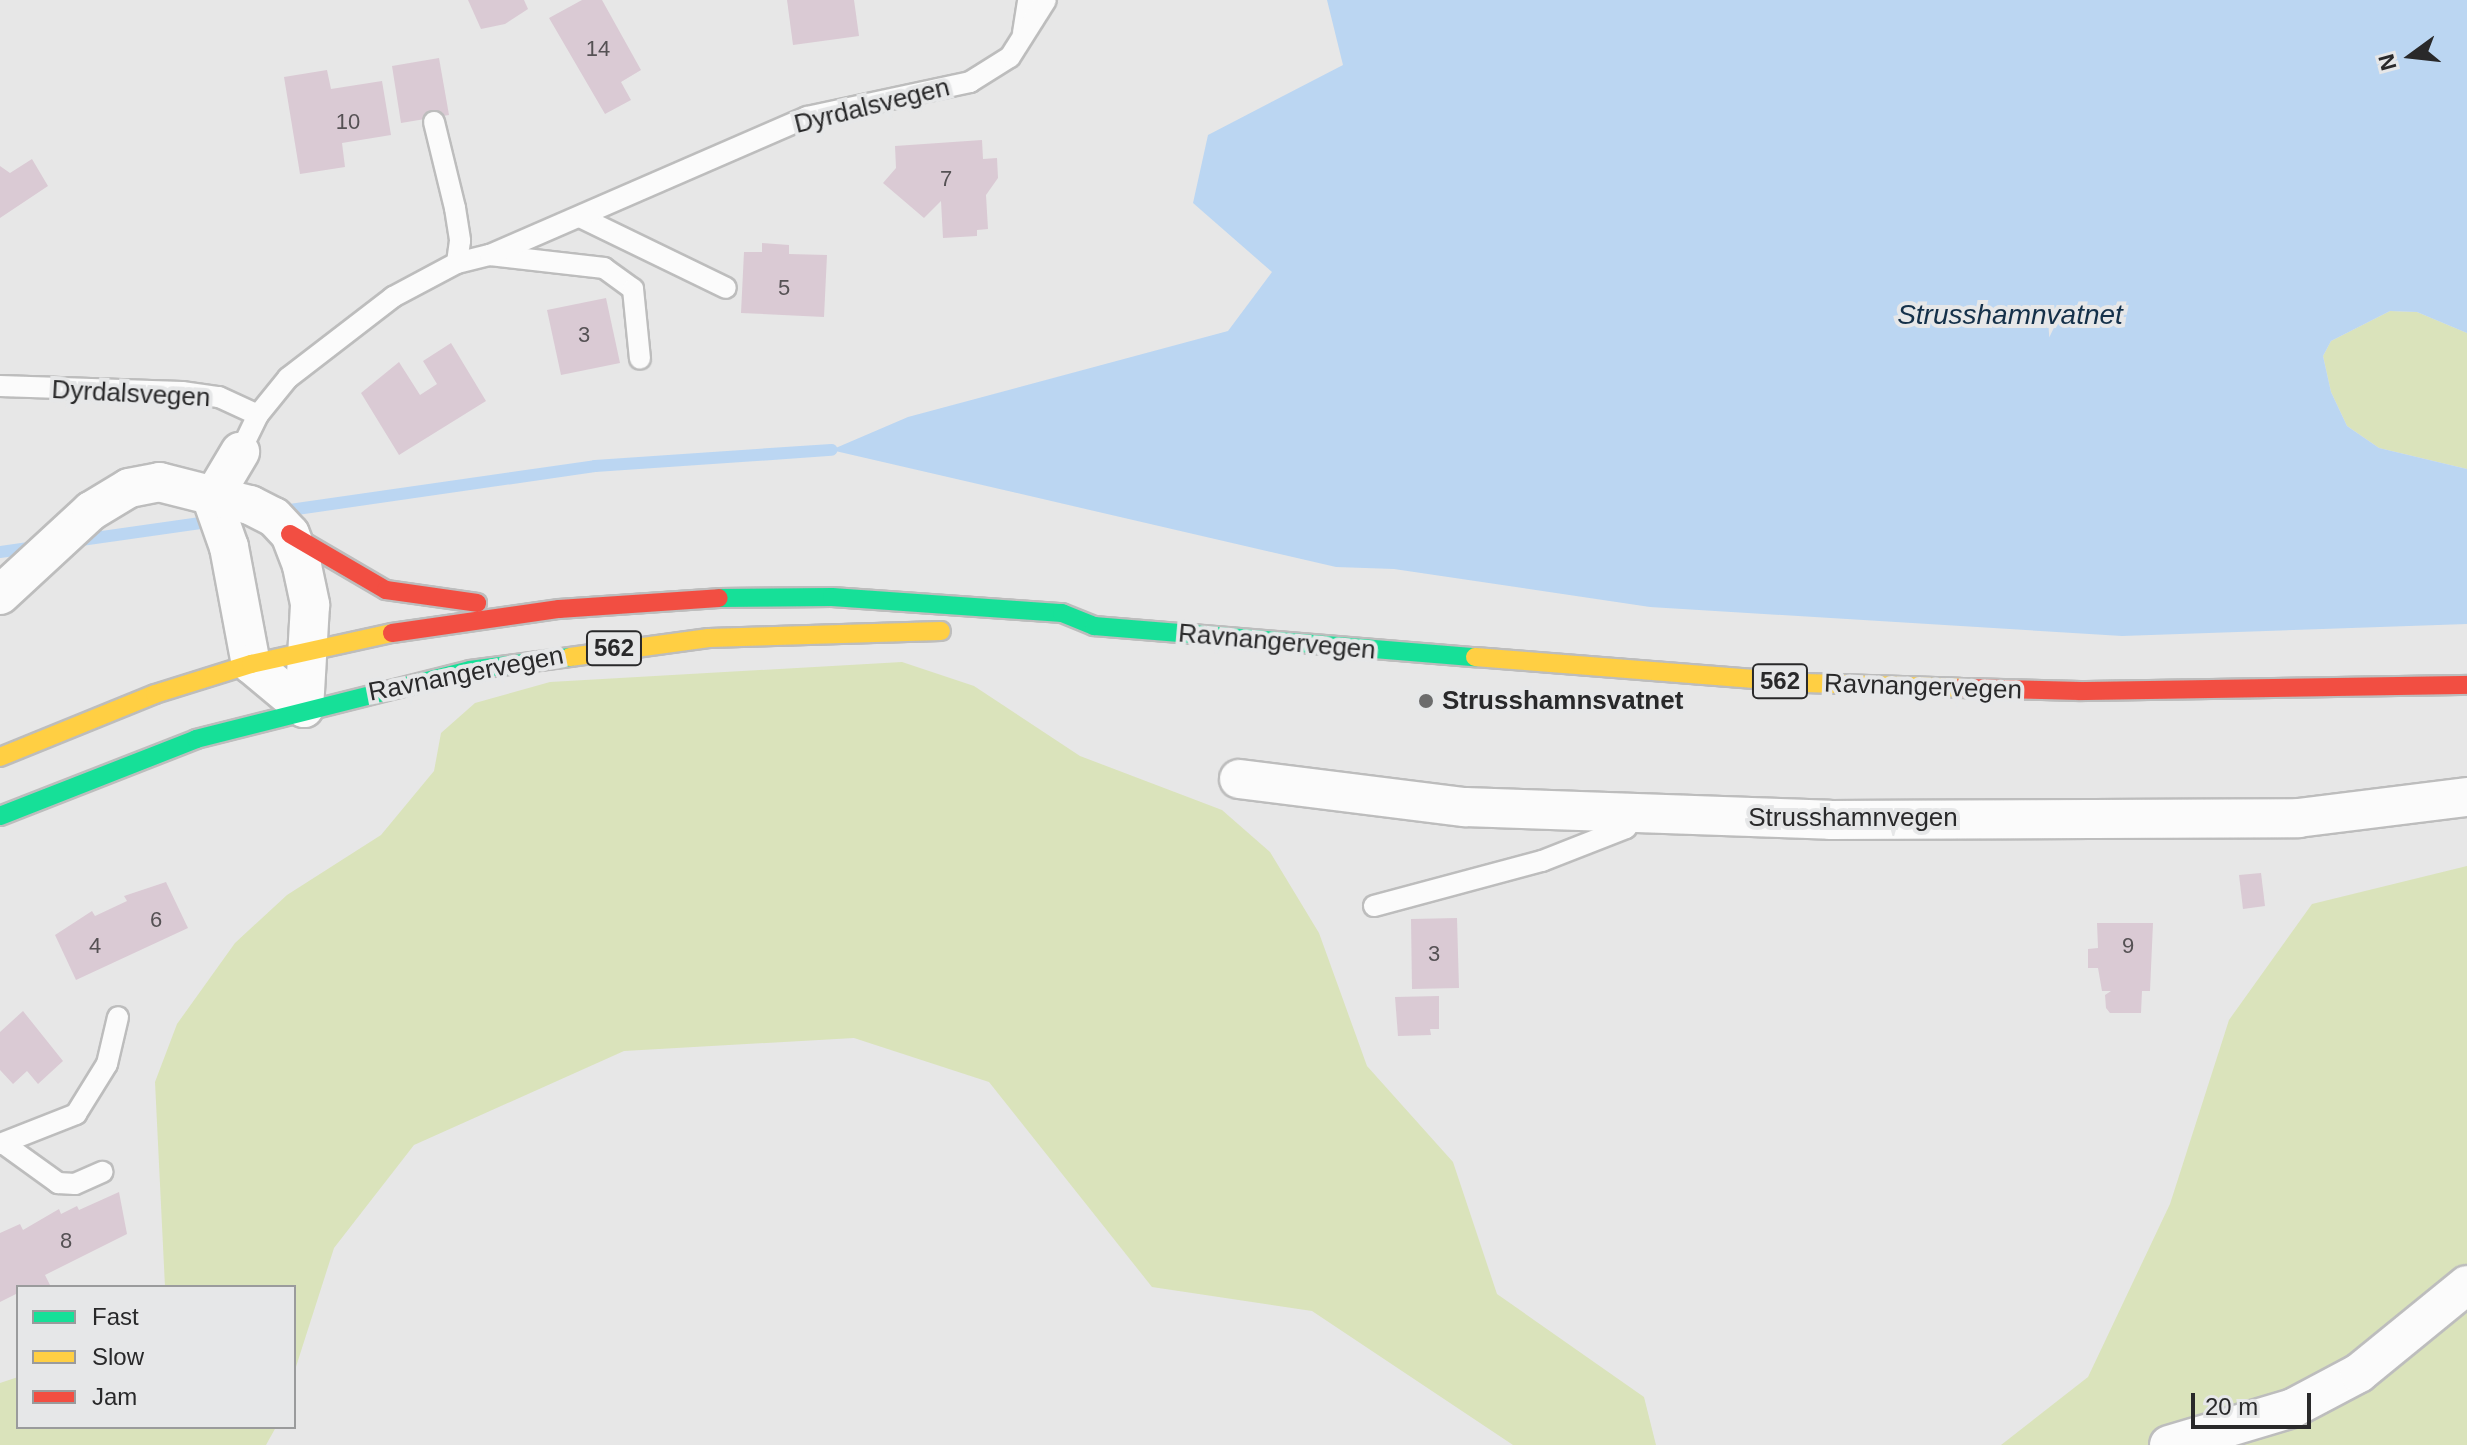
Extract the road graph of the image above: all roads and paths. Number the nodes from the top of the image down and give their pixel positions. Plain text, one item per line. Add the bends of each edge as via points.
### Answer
1 (1028, 0) edge
2 (1046, 0) edge
3 (1023, 41) junction
4 (434, 122) dead end
5 (580, 217) junction
6 (490, 255) junction
7 (457, 263) junction
8 (726, 288) dead end
9 (640, 359) dead end
10 (0, 386) edge
11 (258, 415) junction
12 (240, 452) joint
13 (212, 499) junction
14 (290, 534) junction
15 (0, 595) edge
16 (559, 609) junction
17 (1094, 626) junction
18 (960, 631) dead end
19 (1057, 635) dead end
20 (306, 651) junction
21 (251, 664) junction
22 (2467, 685) edge
23 (304, 708) junction
24 (0, 757) edge
25 (1239, 779) dead end
26 (2467, 797) edge
27 (0, 816) edge
28 (1635, 817) junction
29 (1374, 906) dead end
30 (118, 1017) dead end
31 (2, 1144) edge
32 (102, 1172) dead end
33 (2467, 1285) edge
34 (2169, 1445) edge

1 - 3 lane
2 - 3 lane, Dyrdalsvegen
3 - 5 lane, Dyrdalsvegen via 993,71 970,82 807,117
4 - 7 lane via 460,241
5 - 6 lane, Dyrdalsvegen
5 - 8 lane
6 - 7 lane, Dyrdalsvegen
6 - 9 lane, Dyrdalsvegen via 604,268 633,289
7 - 11 lane, Dyrdalsvegen via 393,297 322,348
10 - 11 lane, Dyrdalsvegen via 182,392 219,397
11 - 12 lane, Dyrdalsvegen
12 - 13 street
13 - 14 street via 250,505 274,517
13 - 15 street via 159,482 129,488 91,511
13 - 21 street via 229,547
14 - 16 main road, 562 via 386,590 439,601
14 - 20 street via 310,605
16 - 17 main road, Ravnangervegen / 562 via 727,598 906,602 1062,613
16 - 20 main road, Ravnangervegen / 562
17 - 19 main road, Ravnangervegen / 562
17 - 22 main road, Ravnangervegen / 562 via 1805,683 2080,691
18 - 23 main road, Ravnangervegen / 562 via 830,631 618,647 470,670
20 - 21 main road, Ravnangervegen / 562
20 - 23 street
21 - 23 street
21 - 24 main road, Ravnangervegen / 562 via 88,718
23 - 27 main road, Ravnangervegen / 562 via 120,765
25 - 28 street, Strusshamnvegen via 1465,807
26 - 28 street, Strusshamnvegen via 2298,818
28 - 29 lane via 1626,828 1542,861
30 - 31 lane via 107,1064 76,1114
31 - 32 lane via 58,1183 75,1184
33 - 34 street via 2346,1380 2293,1408

